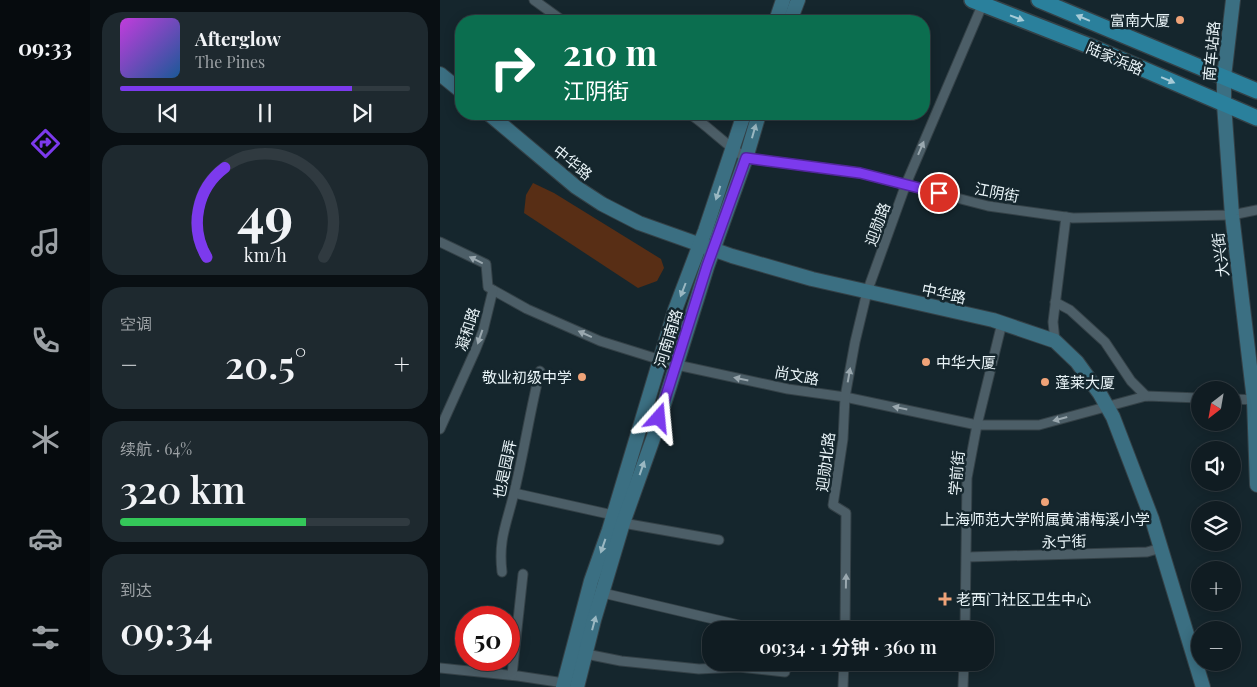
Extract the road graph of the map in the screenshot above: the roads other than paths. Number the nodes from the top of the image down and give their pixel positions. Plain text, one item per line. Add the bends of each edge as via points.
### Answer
1 (534, 0) edge
2 (783, 0) edge
3 (798, 0) edge
4 (1039, 0) edge
5 (1233, 0) edge
6 (980, 2) edge
7 (555, 15) edge
8 (778, 15) edge
9 (792, 15) edge
10 (440, 74) edge
11 (1224, 77) junction
12 (455, 86) edge
13 (1257, 91) edge
14 (1224, 104) junction
15 (1257, 118) edge
16 (496, 120) edge
17 (699, 120) edge
18 (742, 120) edge
19 (757, 120) edge
20 (731, 148) junction
21 (746, 158) junction
22 (906, 184) junction
23 (1257, 210) edge
24 (1232, 215) junction
25 (1066, 217) junction
26 (440, 242) edge
27 (706, 247) junction
28 (493, 290) junction
29 (867, 292) junction
30 (1055, 302) junction
31 (1002, 322) junction
32 (1055, 341) junction
33 (660, 360) junction
34 (677, 365) junction
35 (540, 371) dead end
36 (1146, 396) junction
37 (845, 397) junction
38 (1191, 398) edge
39 (1241, 400) edge
40 (1256, 400) edge
41 (1107, 406) junction
42 (977, 425) junction
43 (440, 429) edge
44 (1257, 485) edge
45 (514, 493) junction
46 (618, 519) junction
47 (719, 540) dead end
48 (1161, 548) junction
49 (967, 557) junction
50 (502, 572) dead end
51 (523, 574) dead end
52 (603, 593) junction
53 (722, 621) edge
54 (845, 621) edge
55 (965, 621) edge
56 (586, 654) junction
57 (440, 668) edge
58 (844, 671) edge
59 (964, 671) edge
60 (785, 672) dead end
61 (512, 675) junction
62 (568, 686) edge
63 (843, 687) edge
64 (963, 687) edge
65 (1202, 687) edge

1 - 7 street
2 - 8 street
3 - 9 street
11 -> 4 main road, 陆家浜路
5 - 11 street, 南车站路
6 -> 14 main road, 陆家浜路
22 -> 6 street, 迎勋路
10 - 12 street
11 - 13 main road, 陆家浜路
11 - 14 street, 南车站路
14 - 15 main road, 陆家浜路
14 - 24 street, 大兴街
16 - 27 street, 中华路 via 576,187 602,204 639,223
17 - 20 street, 江阴街
18 - 20 street, 河南南路
21 -> 19 street, 河南南路
20 - 21 street, 江阴街
20 -> 27 street, 河南南路
21 - 22 street, 江阴街 via 845,171
21 - 27 street, 河南南路
22 - 25 street, 江阴街 via 988,206
22 - 29 street, 迎勋路
23 - 24 street, 江阴街
24 - 25 street, 江阴街
24 - 40 street, 大兴街
25 - 30 street
28 -> 26 street via 488,287 486,264
27 - 29 street, 中华路
27 -> 33 street, 河南南路 via 675,310
27 - 34 street, 河南南路
33 -> 28 street, 尚文路 via 600,341
28 -> 43 street, 凝和路 via 483,331
29 - 31 street, 中华路
37 -> 29 street, 迎勋北路
30 - 32 street via 1052,322
30 - 36 street via 1070,310 1105,342 1131,381
31 - 32 street, 中华路
31 - 42 street, 学前街
32 - 41 street, 中华路 via 1077,362
33 - 34 street, 尚文路
33 - 46 street, 河南南路
37 -> 34 street, 尚文路 via 788,389
46 -> 34 street, 河南南路
35 - 45 street, 也是园弄
36 - 38 street, 尚文路
36 - 41 street, 尚文路
42 -> 37 street, 尚文路
54 -> 37 street, 迎勋北路 via 846,513 833,505 843,439
39 - 40 street
40 - 44 street, 大兴街
41 -> 42 street, 尚文路 via 1039,425
41 - 48 street, 中华路
42 - 49 street, 学前街 via 968,478
45 - 46 street
45 - 50 street, 也是园弄 via 501,539
46 - 47 street
46 - 52 street, 河南南路
46 -> 62 street, 河南南路 via 588,591
48 - 49 street, 永宁街 via 1147,552
48 - 65 street, 中华路
49 - 55 street, 学前街
51 - 61 street
52 - 53 street
56 -> 52 street, 河南南路
56 - 60 street via 699,669 739,667
56 - 62 street, 河南南路
57 - 61 street
58 - 63 street
59 - 64 street
61 - 62 street

